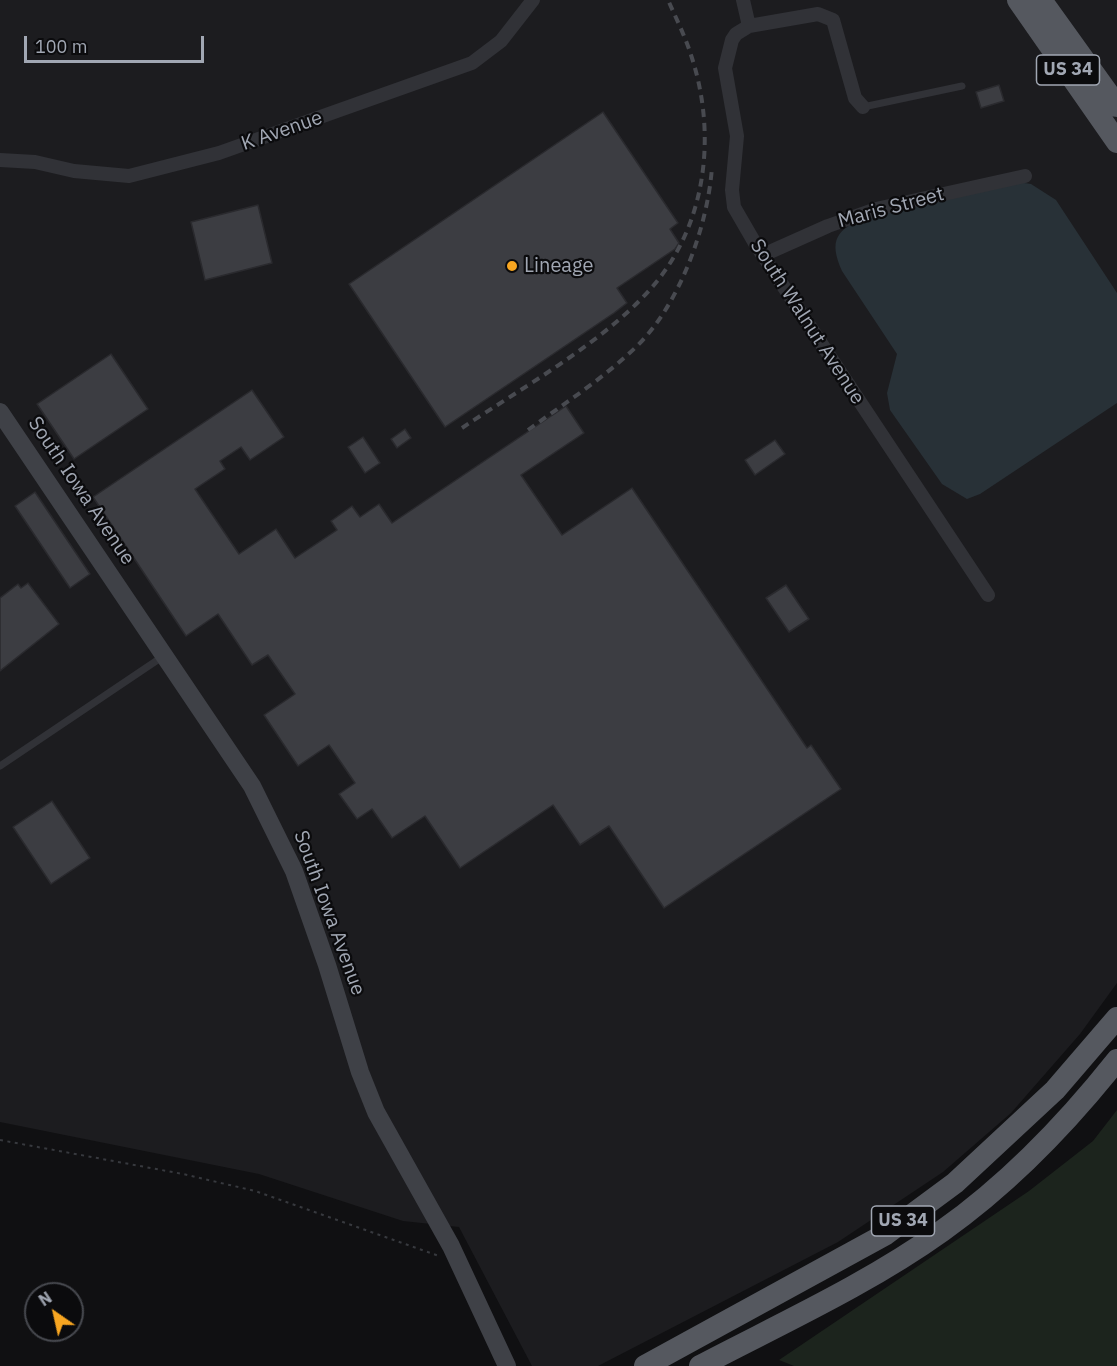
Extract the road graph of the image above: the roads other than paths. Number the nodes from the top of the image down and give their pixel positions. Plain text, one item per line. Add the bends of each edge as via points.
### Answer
1 (533, 0) edge
2 (743, 0) edge
3 (1018, 0) edge
4 (1041, 0) edge
5 (749, 26) junction
6 (962, 86) dead end
7 (1117, 106) edge
8 (863, 107) joint
9 (1117, 142) edge
10 (0, 160) edge
11 (1025, 176) dead end
12 (763, 255) junction
13 (0, 412) edge
14 (988, 596) dead end
15 (164, 655) junction
16 (0, 766) edge
17 (1117, 1018) edge
18 (1117, 1060) edge
19 (507, 1366) edge
20 (645, 1366) edge
21 (700, 1366) edge

1 - 10 street, K Avenue via 501,42 472,63 219,153 129,176 74,171 25,160
2 - 5 street
3 - 9 highway, US 34
4 - 7 highway, US 34
5 - 8 street via 818,14 833,20 855,98
5 - 12 street, South Walnut Avenue via 732,40 725,68 737,136 732,190 734,207
6 - 8 lane
11 - 12 street, Maris Street via 876,209
12 - 14 street, South Walnut Avenue
13 - 15 main road, South Iowa Avenue
15 - 16 lane
15 - 19 main road, South Iowa Avenue via 252,786 278,835 309,910 368,1092
17 - 20 highway, US 34 via 1055,1090 955,1184 886,1234
18 - 21 highway, US 34 via 1091,1093 1030,1154 942,1231 887,1266

